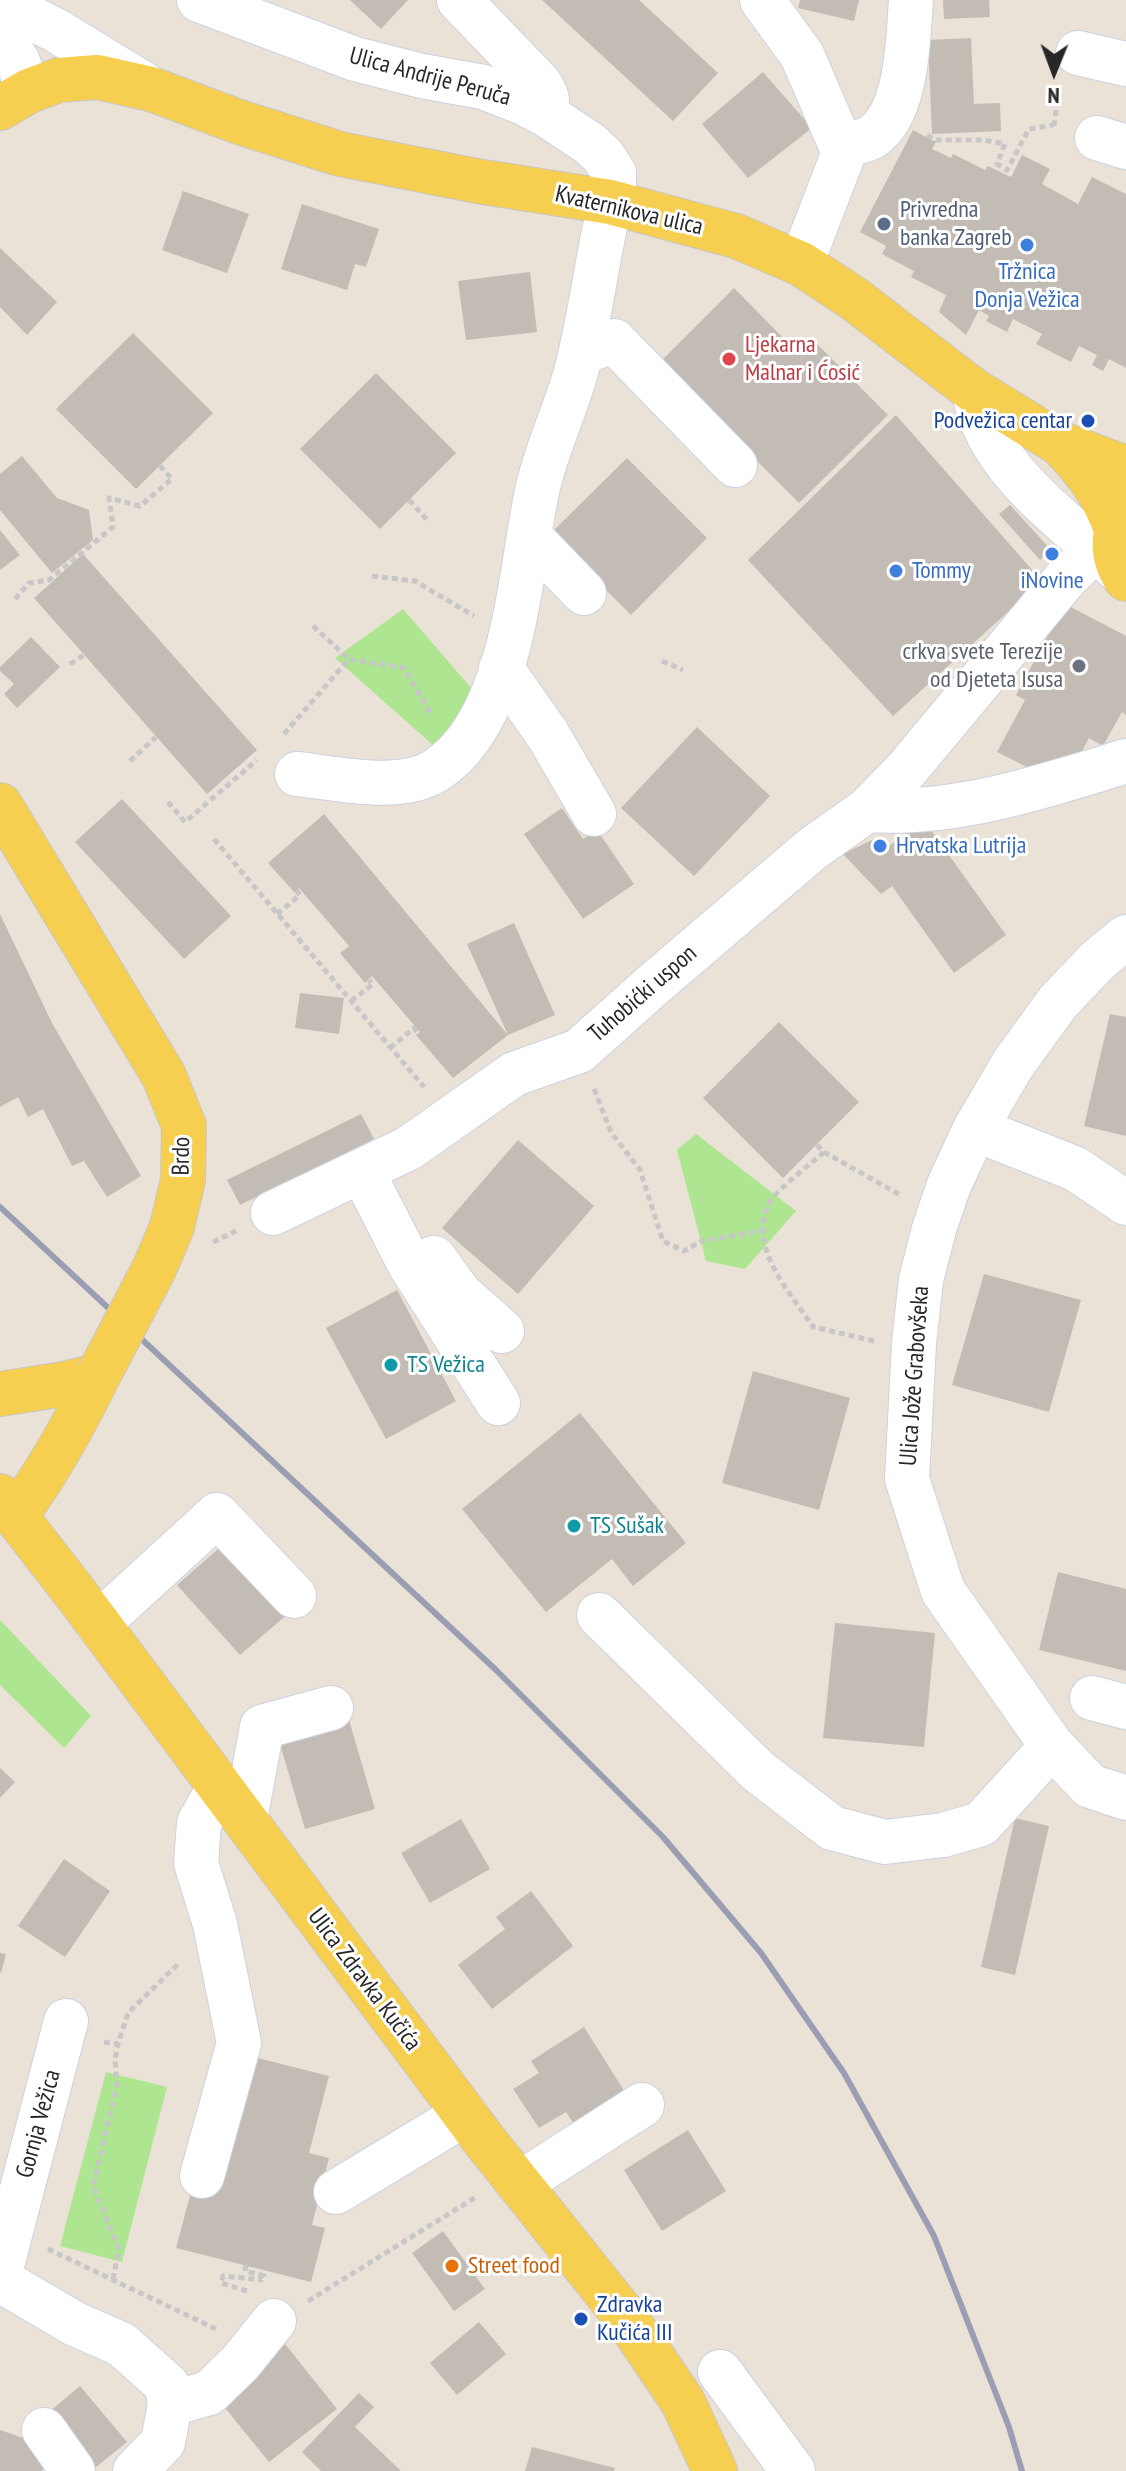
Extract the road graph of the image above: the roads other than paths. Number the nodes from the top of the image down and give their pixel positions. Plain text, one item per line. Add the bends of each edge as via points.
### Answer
1 (199, 0) edge
2 (459, 0) edge
3 (762, 0) edge
4 (911, 0) edge
5 (0, 2) edge
6 (0, 36) edge
7 (1078, 53) dead end
8 (1126, 64) edge
9 (151, 89) junction
10 (14, 100) edge
11 (545, 114) junction
12 (841, 146) junction
13 (610, 202) junction
14 (801, 264) junction
15 (588, 350) dead end
16 (973, 390) junction
17 (1059, 443) junction
18 (735, 465) dead end
19 (1126, 468) edge
20 (530, 537) junction
21 (1117, 548) edge
22 (584, 593) dead end
23 (505, 653) junction
24 (280, 756) road end
25 (1126, 761) edge
26 (0, 805) edge
27 (867, 810) junction
28 (594, 814) dead end
29 (1126, 937) edge
30 (975, 1129) junction
31 (373, 1165) junction
32 (1126, 1203) edge
33 (273, 1213) dead end
34 (502, 1331) dead end
35 (98, 1376) junction
36 (0, 1394) edge
37 (498, 1403) dead end
38 (8, 1506) edge
39 (294, 1596) dead end
40 (599, 1615) dead end
41 (98, 1624) junction
42 (331, 1708) dead end
43 (1052, 1746) junction
44 (220, 1786) junction
45 (1126, 1798) edge
46 (245, 1820) junction
47 (66, 2021) dead end
48 (642, 2105) dead end
49 (465, 2114) junction
50 (202, 2176) dead end
51 (519, 2184) junction
52 (336, 2192) dead end
53 (5, 2252) edge
54 (0, 2280) edge
55 (285, 2315) road end
56 (720, 2372) dead end
57 (170, 2404) junction
58 (44, 2430) dead end
59 (138, 2470) edge
60 (73, 2471) edge
61 (715, 2471) edge
62 (793, 2471) edge

1 - 11 street, Ulica Andrije Peruča via 355,59 483,87
2 - 11 street via 539,83 547,94
3 - 12 street via 802,55
4 - 12 street via 905,72 890,118 871,138
5 - 9 street, Kvaternikova ulica
6 - 10 street, Kvaternikova ulica via 17,60
7 - 8 street
9 - 10 main road, Kvaternikova ulica via 97,77 59,80
9 - 13 main road, Kvaternikova ulica via 340,154
11 - 13 street, Ulica Andrije Peruča via 603,156 614,173
12 - 14 street via 843,155
13 - 14 main road, Kvaternikova ulica via 736,236
13 - 20 street, Ulica Andrije Peruča via 576,371 538,487
14 - 16 main road, Kvaternikova ulica
15 - 18 street via 614,341
16 - 17 main road, Kvaternikova ulica
16 - 21 street via 982,420 1008,464 1042,503
17 - 19 main road, Kvaternikova ulica
17 - 21 main road, Kvaternikova ulica via 1085,468 1108,506
20 - 22 street
20 - 23 street, Ulica Andrije Peruča
21 - 27 street, Tuhobićki uspon via 1066,578
23 - 24 street, Ulica Andrije Peruča via 490,705 456,754 434,772 385,784
23 - 28 street
25 - 27 street via 952,807
26 - 35 main road, Brdo, bridge via 164,1076 184,1126 183,1180 172,1227
27 - 31 street, Tuhobićki uspon via 812,849 579,1051 514,1074 409,1148
29 - 30 street, Ulica Jože Grabovšeka via 1058,1002
30 - 32 street via 1076,1169
30 - 43 street, Ulica Jože Grabovšeka via 949,1185 921,1280 907,1479 943,1591
31 - 33 street, Tuhobićki uspon
31 - 34 street via 460,1294
31 - 37 street via 410,1265
35 - 36 main road
35 - 38 main road, Brdo via 40,1483
38 - 41 main road, Ulica Zdravka Kučića
39 - 41 street via 217,1515
40 - 43 street via 758,1771 832,1828 885,1842 981,1824
41 - 44 main road, Ulica Zdravka Kučića
42 - 46 street via 262,1727
43 - 45 street, Ulica Jože Grabovšeka via 1090,1786
44 - 46 main road, Ulica Zdravka Kučića
44 - 50 street via 199,1823 196,1863 215,1924 239,2043
46 - 49 main road, Ulica Zdravka Kučića
47 - 53 street, Gornja Vežica
48 - 51 street
49 - 51 main road, Ulica Zdravka Kučića
49 - 52 street
51 - 61 main road, Ulica Zdravka Kučića via 624,2315 683,2402
54 - 57 street via 121,2344 167,2385
55 - 57 street via 209,2393
56 - 62 street
57 - 59 street via 163,2442
58 - 60 street

